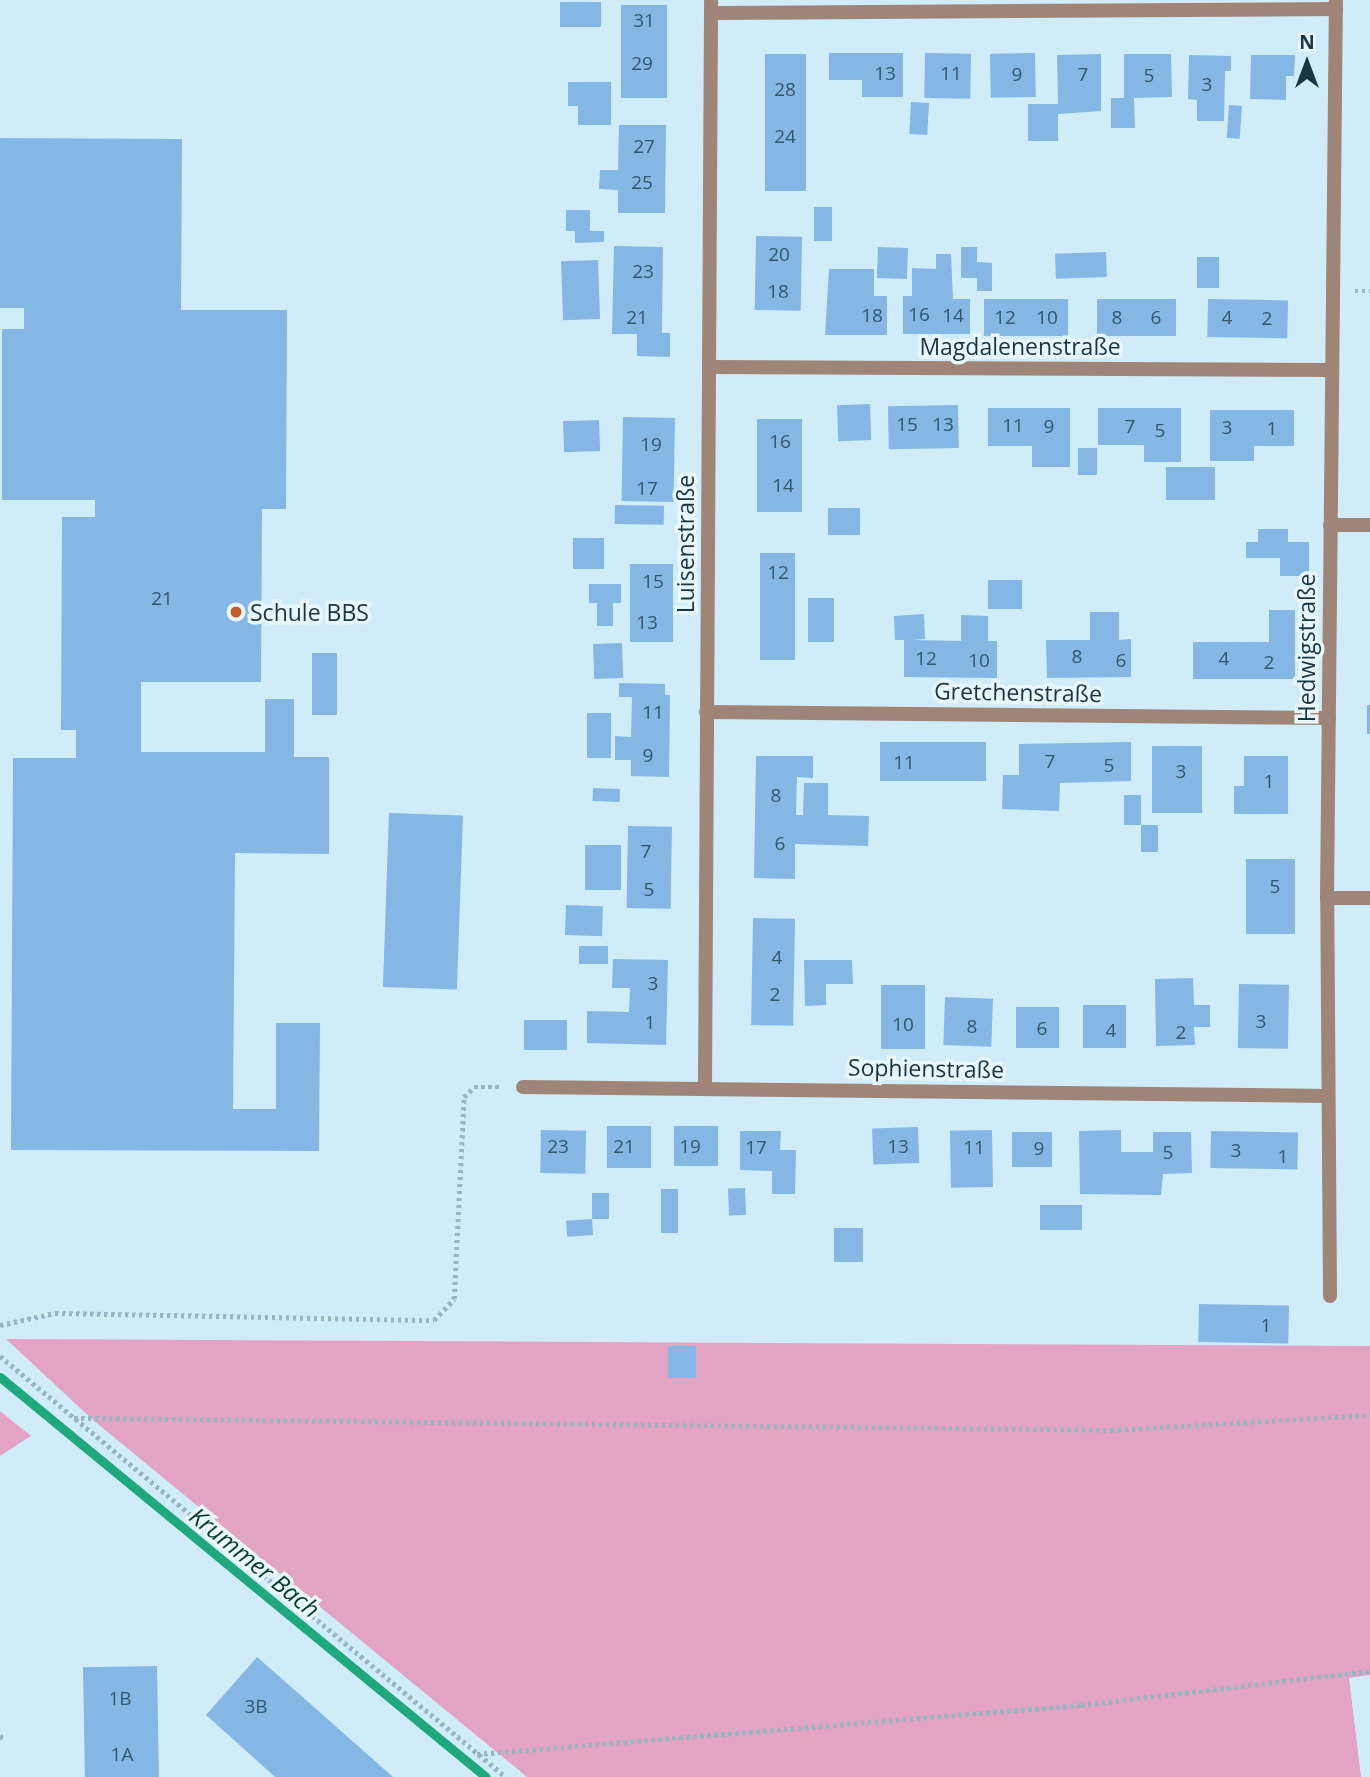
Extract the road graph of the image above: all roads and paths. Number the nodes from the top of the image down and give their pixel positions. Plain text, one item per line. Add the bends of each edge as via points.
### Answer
1 (1336, 4) edge
2 (711, 6) edge
3 (709, 367) junction
4 (1332, 370) junction
5 (1330, 525) junction
6 (1370, 525) edge
7 (706, 712) junction
8 (1328, 718) junction
9 (1327, 898) junction
10 (1370, 898) edge
11 (523, 1087) joint
12 (705, 1088) junction
13 (1328, 1096) junction
14 (1330, 1296) dead end
15 (0, 1325) edge
16 (0, 1356) edge
17 (1370, 1415) edge
18 (74, 1418) junction
19 (1370, 1671) edge
20 (477, 1754) junction
21 (506, 1777) edge

1 - 2 street
1 - 4 street, Hedwigstraße
2 - 3 street, Luisenstraße
3 - 4 street, Magdalenenstraße
3 - 7 street, Luisenstraße
4 - 5 street, Hedwigstraße
5 - 6 street
5 - 8 street, Hedwigstraße
7 - 8 street, Gretchenstraße
7 - 12 street, Luisenstraße
8 - 9 street, Hedwigstraße
9 - 10 street
9 - 13 street, Hedwigstraße
11 - 12 street, Sophienstraße
11 - 15 path via 474,1087 464,1097 454,1299 433,1320 55,1314
12 - 13 street, Sophienstraße
13 - 14 street, Hedwigstraße
16 - 18 path
17 - 18 path via 1111,1430
18 - 20 path
19 - 20 path via 1081,1705
20 - 21 path

